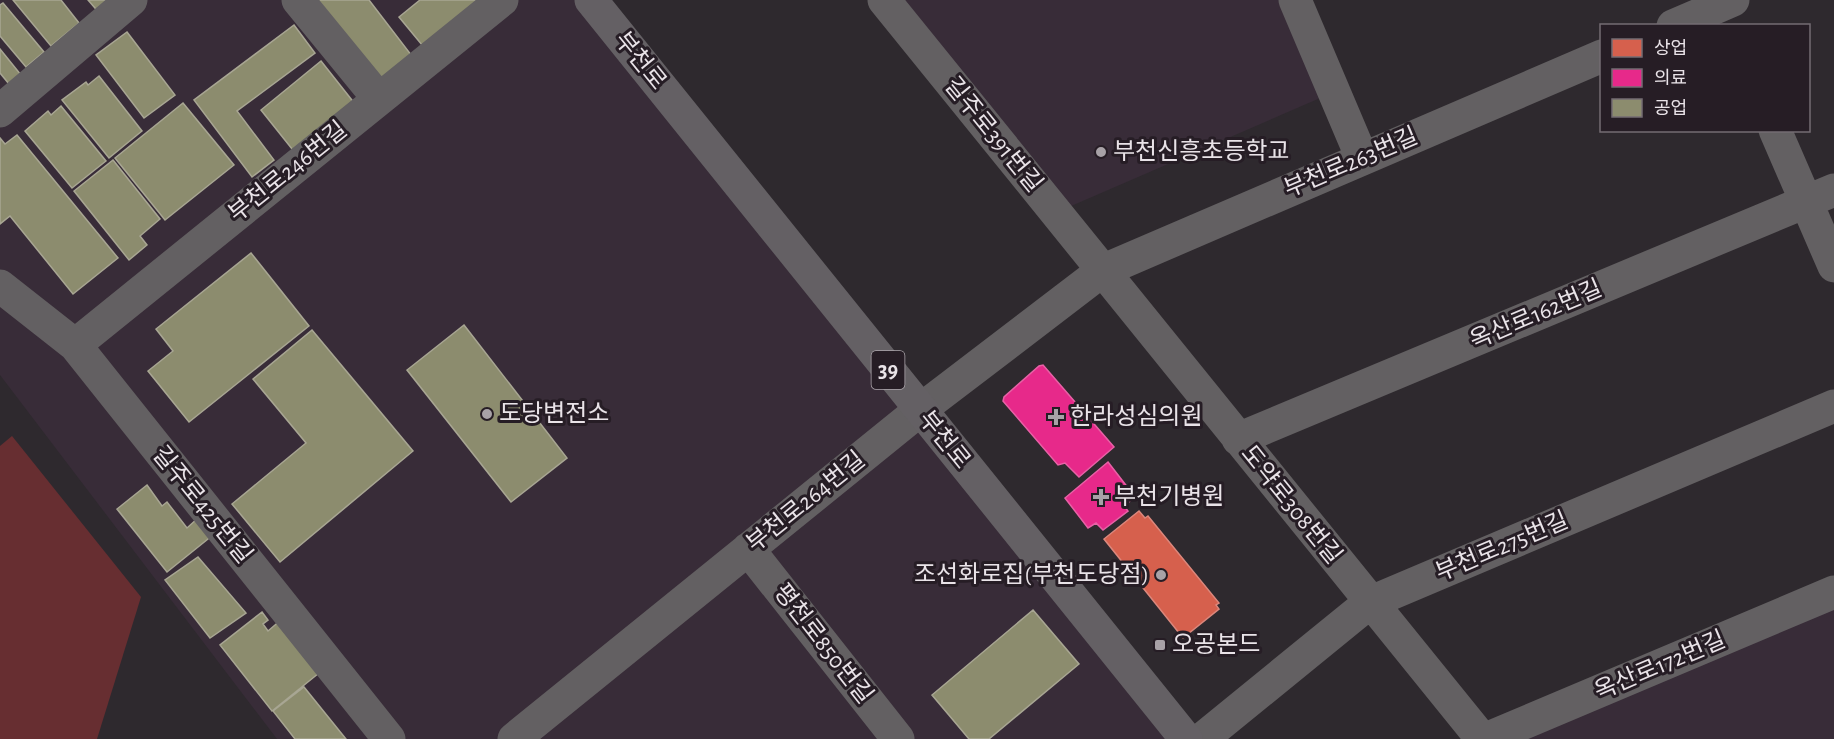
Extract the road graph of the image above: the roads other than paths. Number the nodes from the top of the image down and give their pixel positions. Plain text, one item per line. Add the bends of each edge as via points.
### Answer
1 (130, 0) edge
2 (298, 0) edge
3 (502, 0) edge
4 (591, 0) edge
5 (884, 0) edge
6 (1295, 0) edge
7 (1725, 8) edge
8 (1679, 24) edge
9 (1600, 57) edge
10 (379, 99) junction
11 (0, 111) edge
12 (1776, 132) edge
13 (1362, 158) junction
14 (1821, 196) edge
15 (1834, 266) edge
16 (1102, 270) junction
17 (0, 286) edge
18 (75, 345) junction
19 (1834, 406) edge
20 (920, 410) junction
21 (1238, 440) junction
22 (748, 549) junction
23 (1834, 592) edge
24 (1369, 603) junction
25 (389, 739) edge
26 (514, 739) edge
27 (898, 739) edge
28 (1186, 739) edge
29 (1202, 739) edge
30 (1482, 739) edge
31 (1486, 739) edge

1 - 11 street
2 - 10 street
3 - 10 street, 부천로246번길
4 - 20 main road, 부천로 / 39
5 - 16 street, 길주로391번길
6 - 13 street
7 - 8 street
9 - 13 street, 부천로263번길
10 - 18 street, 부천로246번길
12 - 14 street
13 - 16 street, 부천로263번길
14 - 15 street
14 - 21 street, 옥산로162번길
16 - 20 street, 부천로264번길
16 - 21 street, 도약로308번길
17 - 18 street, 길주로425번길
18 - 25 street, 길주로425번길
19 - 24 street, 부천로275번길
20 - 22 street, 부천로264번길
20 - 28 main road, 부천로 / 39
21 - 24 street, 도약로308번길
22 - 26 street, 부천로264번길
22 - 27 street, 평천로850번길
23 - 31 street, 옥산로172번길
24 - 29 street, 부천로275번길
24 - 30 street, 도약로308번길

